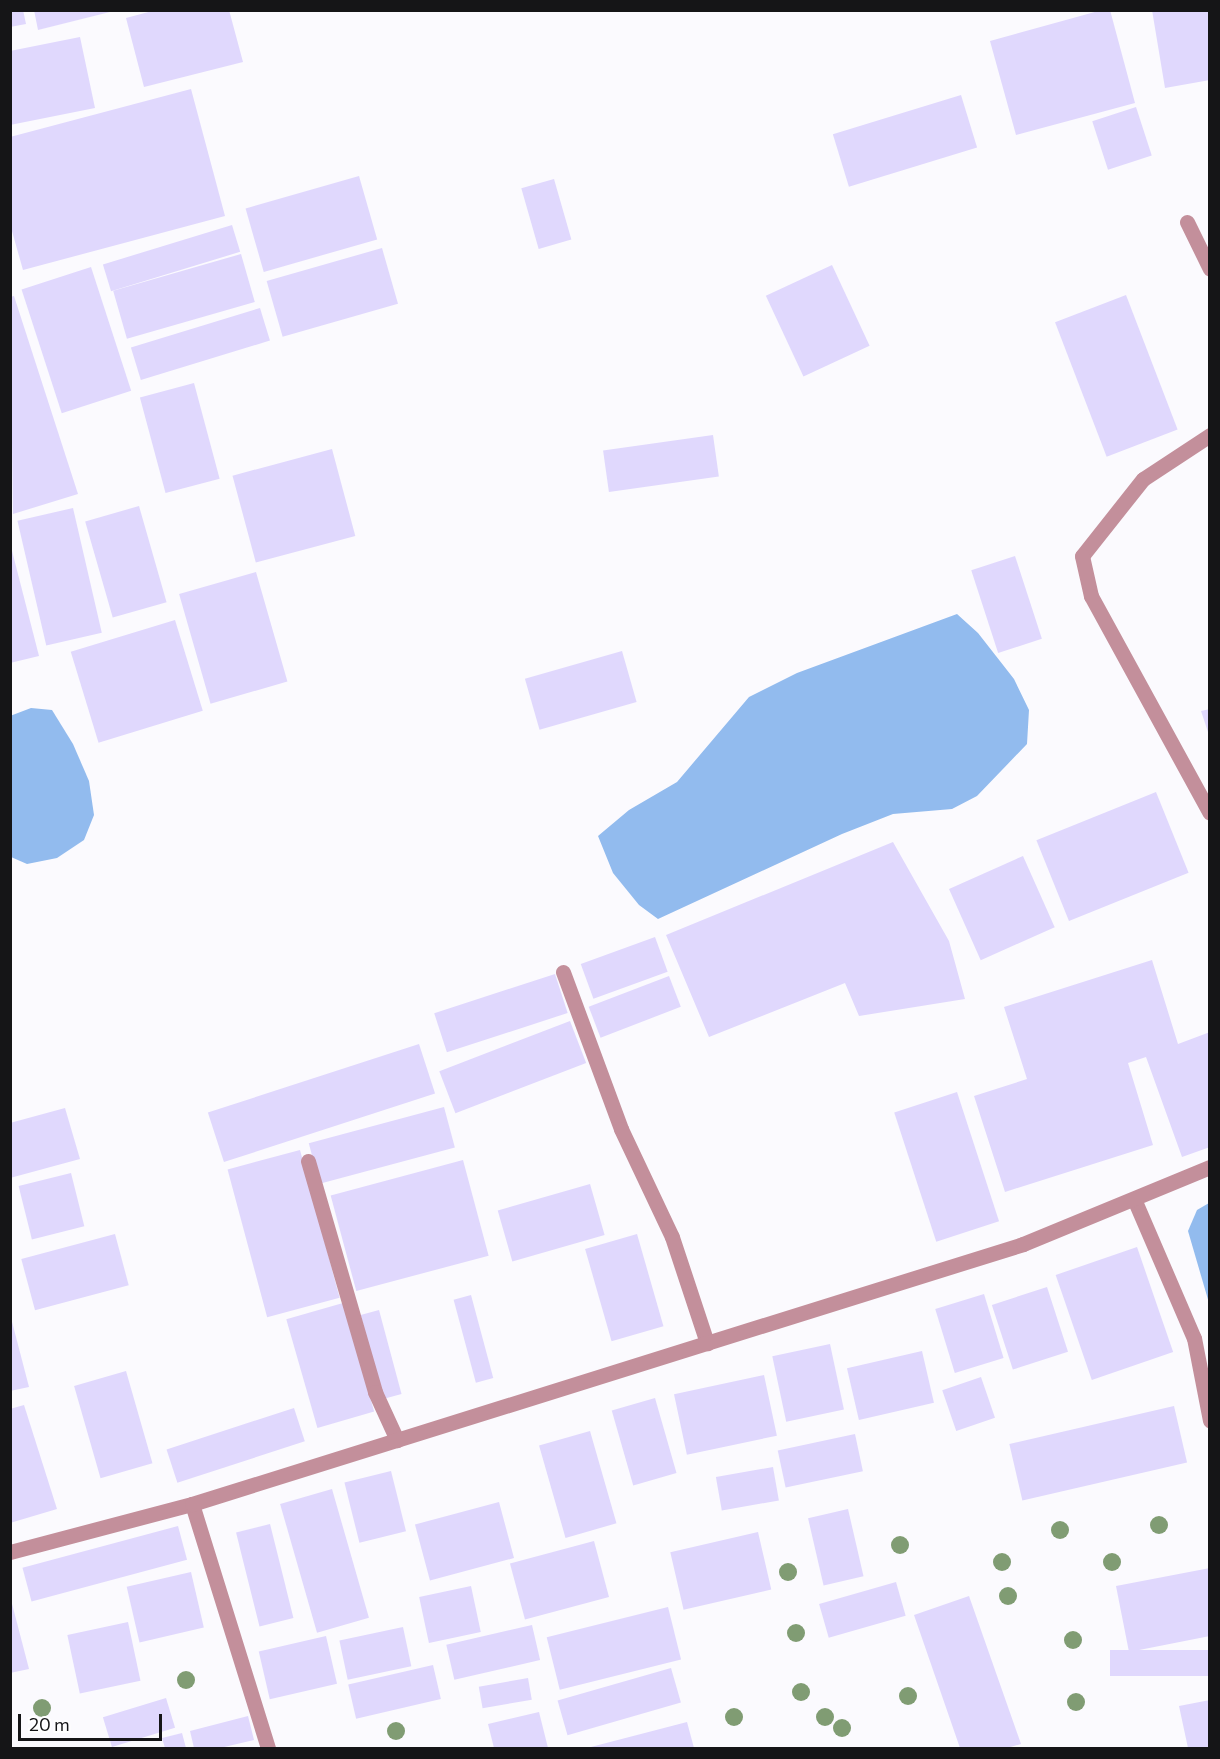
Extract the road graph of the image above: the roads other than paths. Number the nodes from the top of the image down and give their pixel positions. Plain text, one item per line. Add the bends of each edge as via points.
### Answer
1 (1187, 222) dead end
2 (1209, 269) edge
3 (1209, 435) edge
4 (1209, 813) edge
5 (563, 972) dead end
6 (308, 1161) dead end
7 (1209, 1167) edge
8 (1134, 1199) junction
9 (707, 1343) junction
10 (1209, 1420) edge
11 (397, 1440) junction
12 (192, 1504) junction
13 (10, 1552) edge
14 (267, 1749) edge

1 - 2 street
3 - 4 street via 1143,479 1082,556 1091,596
5 - 9 street via 621,1129 672,1237
6 - 11 street via 375,1392
7 - 8 street
8 - 9 street via 1023,1244
8 - 10 street via 1194,1338
9 - 11 street
11 - 12 street
12 - 13 street
12 - 14 street

